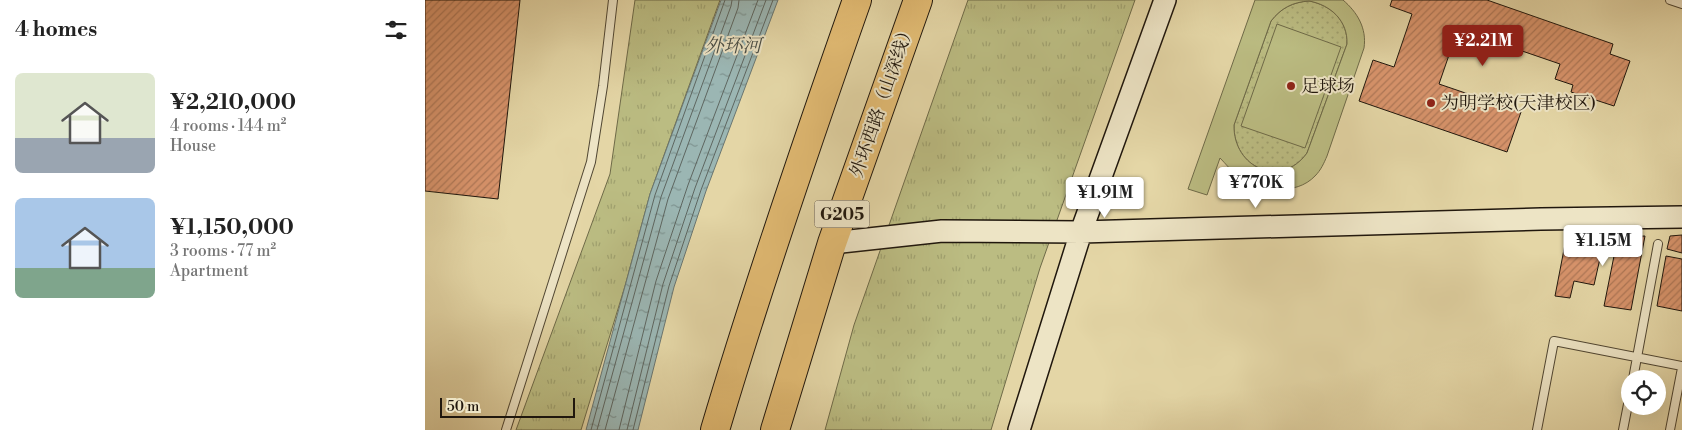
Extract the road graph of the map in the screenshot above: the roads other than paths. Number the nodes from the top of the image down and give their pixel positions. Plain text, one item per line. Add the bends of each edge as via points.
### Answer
1 (613, 0) edge
2 (857, 0) edge
3 (918, 0) edge
4 (1165, 0) edge
5 (1670, 0) edge
6 (1682, 4) edge
7 (1682, 217) edge
8 (1081, 232) junction
9 (832, 243) junction
10 (1658, 244) dead end
11 (1637, 357) junction
12 (1682, 367) edge
13 (1635, 370) edge
14 (1626, 415) edge
15 (506, 430) edge
16 (715, 430) edge
17 (775, 430) edge
18 (1019, 430) edge
19 (1537, 430) edge
20 (1623, 430) edge
21 (1671, 430) edge

1 - 15 lane via 591,162
2 - 16 highway, G205 via 798,169
3 - 9 highway, 外环西路（山深线） / G205
4 - 8 street
5 - 6 lane
7 - 8 street
8 - 9 street via 942,231
8 - 18 street
9 - 17 highway, 外环西路（山深线） / G205
10 - 11 lane
11 - 12 lane
11 - 13 lane
11 - 19 lane via 1554,340
12 - 21 lane
14 - 20 lane

